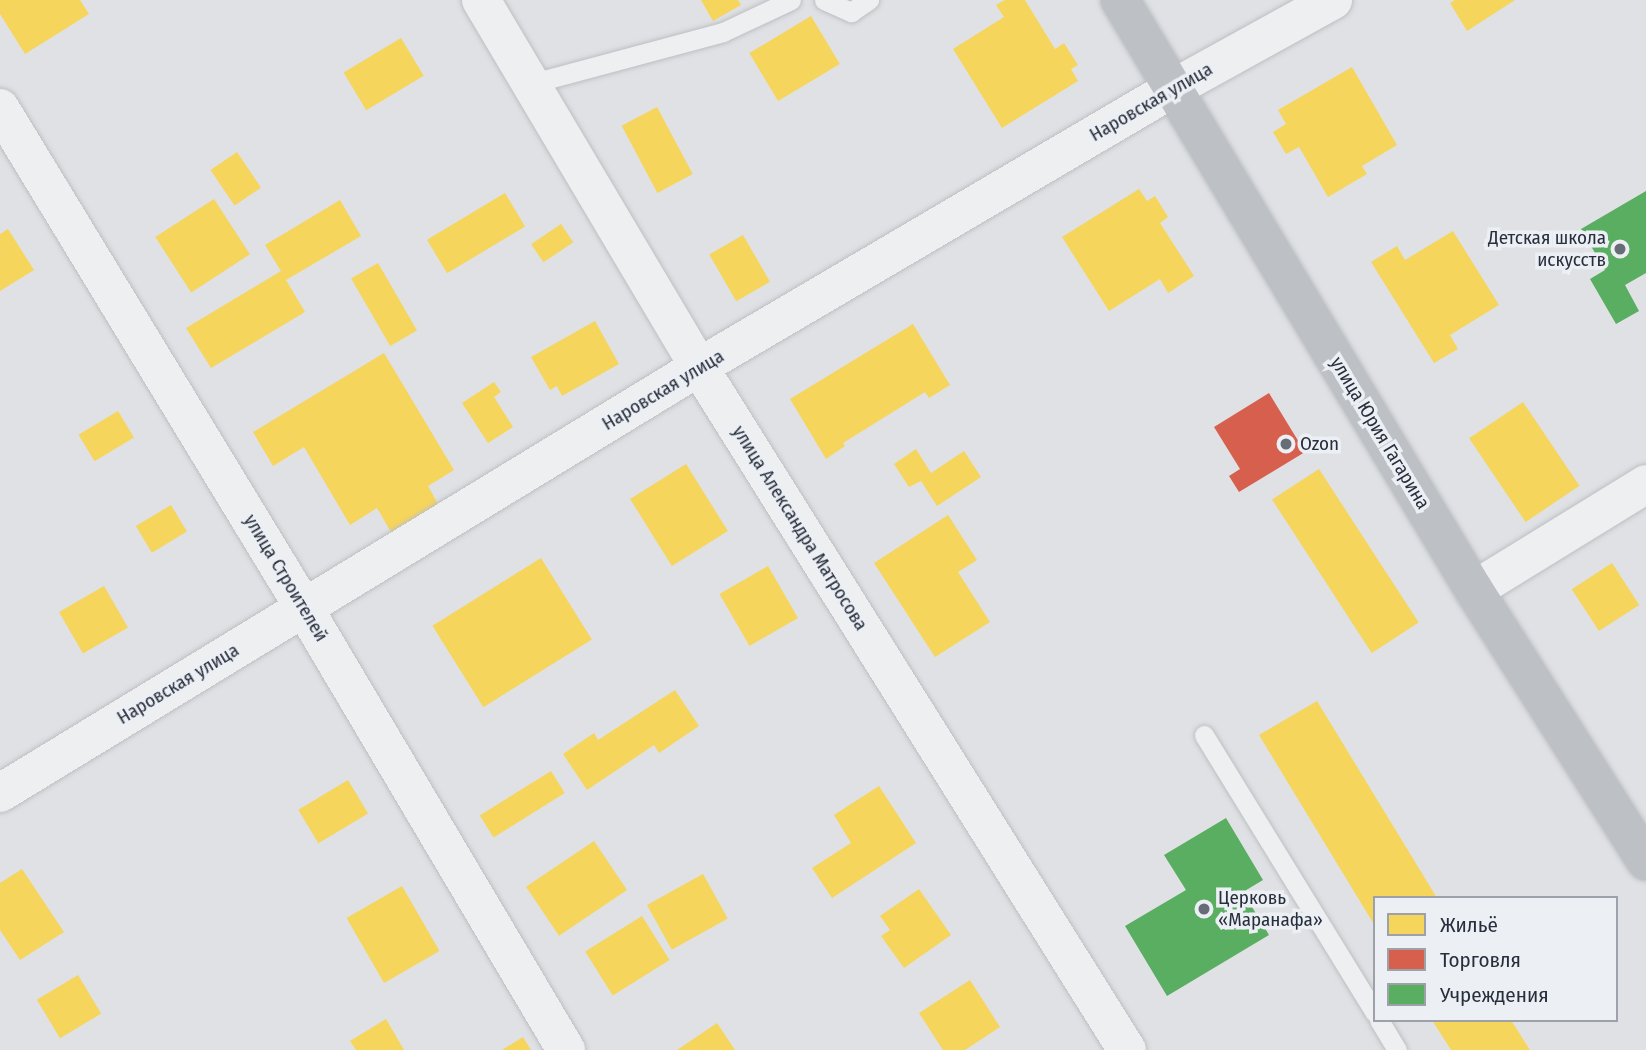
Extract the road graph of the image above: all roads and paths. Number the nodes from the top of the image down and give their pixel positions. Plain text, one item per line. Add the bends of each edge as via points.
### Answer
1 (481, 0) edge
2 (791, 0) edge
3 (824, 0) edge
4 (869, 0) edge
5 (1119, 0) edge
6 (1333, 0) edge
7 (533, 83) junction
8 (1172, 89) junction
9 (0, 108) edge
10 (699, 368) junction
11 (1646, 484) edge
12 (1474, 590) junction
13 (304, 607) junction
14 (1204, 735) dead end
15 (0, 793) edge
16 (1646, 861) edge
17 (1373, 1010) edge
18 (1380, 1022) edge
19 (566, 1050) edge
20 (1127, 1050) edge
21 (1397, 1050) edge

1 - 7 street, улица Александра Матросова
2 - 7 lane via 723,33
3 - 4 lane via 851,12
5 - 8 street, улица Юрия Гагарина
6 - 8 street, Наровская улица
7 - 10 street, улица Александра Матросова
8 - 10 street, Наровская улица
8 - 12 street, улица Юрия Гагарина
9 - 13 street, улица Строителей
10 - 13 street, Наровская улица
10 - 20 street, улица Александра Матросова
11 - 12 street
12 - 16 street, улица Юрия Гагарина
13 - 15 street, Наровская улица
13 - 19 street, улица Строителей
14 - 17 lane
18 - 21 lane

